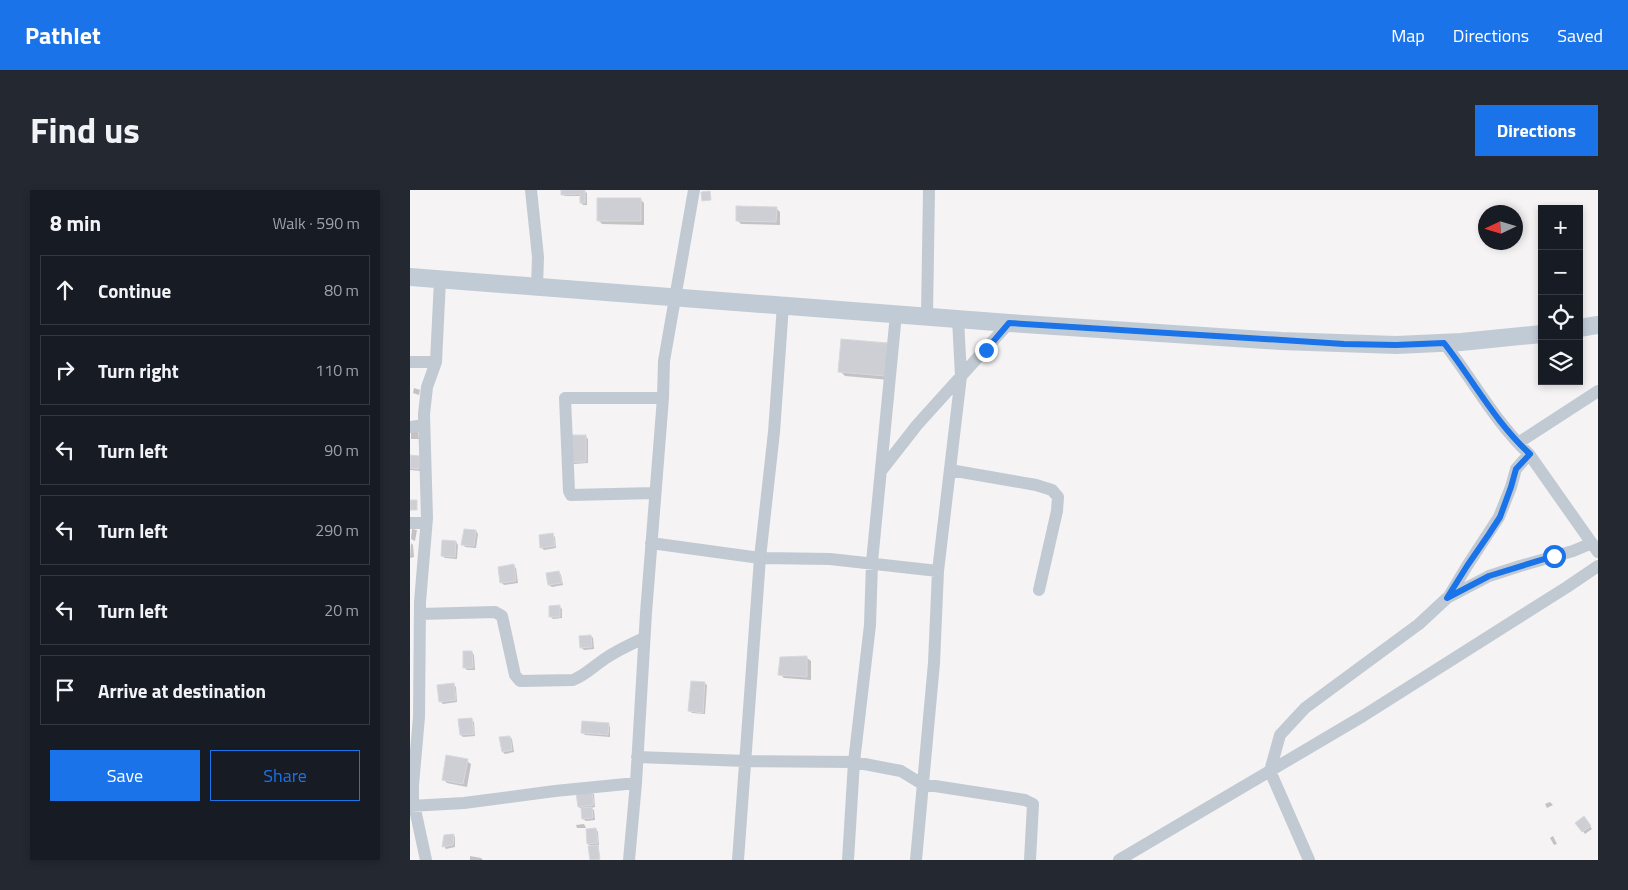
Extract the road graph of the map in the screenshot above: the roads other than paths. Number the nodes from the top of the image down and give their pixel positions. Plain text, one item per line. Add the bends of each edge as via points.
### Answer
1 (532, 190) edge
2 (694, 190) edge
3 (929, 190) edge
4 (410, 277) edge
5 (440, 280) junction
6 (537, 287) junction
7 (675, 298) junction
8 (783, 306) junction
9 (896, 314) junction
10 (927, 316) junction
11 (958, 319) junction
12 (1009, 323) junction
13 (1598, 325) edge
14 (1583, 327) edge
15 (1538, 334) edge
16 (1444, 343) junction
17 (410, 362) edge
18 (436, 362) junction
19 (961, 376) junction
20 (1598, 391) edge
21 (663, 398) junction
22 (424, 425) junction
23 (410, 427) edge
24 (1518, 443) junction
25 (1530, 454) junction
26 (950, 470) junction
27 (881, 471) junction
28 (655, 493) junction
29 (410, 523) edge
30 (426, 523) junction
31 (651, 543) junction
32 (1595, 548) edge
33 (760, 558) junction
34 (872, 562) junction
35 (1598, 566) edge
36 (938, 571) junction
37 (1039, 590) dead end
38 (1447, 598) junction
39 (420, 614) junction
40 (644, 638) junction
41 (415, 717) edge
42 (638, 757) junction
43 (925, 758) junction
44 (746, 761) junction
45 (854, 762) junction
46 (901, 771) junction
47 (1270, 771) junction
48 (636, 783) junction
49 (922, 784) junction
50 (412, 807) edge
51 (426, 860) edge
52 (629, 860) edge
53 (738, 860) edge
54 (848, 860) edge
55 (916, 860) edge
56 (1030, 860) edge
57 (1119, 860) edge
58 (1309, 860) edge

1 - 6 street via 538,257
2 - 7 street
3 - 10 street
4 - 5 main road
5 - 6 main road
5 - 18 street
6 - 7 main road
7 - 8 main road
7 - 21 street via 666,348
8 - 9 main road
8 - 33 street
9 - 10 main road
9 - 27 street
10 - 11 main road
11 - 12 main road
11 - 19 street
12 - 16 main road via 1335,344
12 - 19 street
13 - 14 main road
15 - 16 main road
16 - 24 street
17 - 18 street
18 - 22 street via 427,387
19 - 26 street
19 - 27 street
20 - 24 street
21 - 28 street
21 - 28 street via 564,398 571,495
22 - 23 street
22 - 30 street
24 - 25 street
25 - 32 street
25 - 38 street via 1516,469 1500,517
26 - 36 street
26 - 37 street via 1036,485 1052,490 1058,497
27 - 34 street
28 - 31 street
29 - 30 street
30 - 39 street
31 - 33 street
31 - 40 street
32 - 38 street via 1572,551 1489,576
33 - 34 street
33 - 44 street
34 - 36 street
34 - 45 street via 870,625
35 - 47 street via 1363,716
36 - 43 street
38 - 47 street via 1419,624 1305,708 1280,736
39 - 40 street via 495,612 502,616 515,674 520,681 573,680 605,658
39 - 41 street
40 - 42 street
41 - 50 street
42 - 44 street
42 - 48 street
43 - 46 street
43 - 49 street
44 - 45 street
44 - 53 street
45 - 46 street
45 - 54 street
46 - 49 street
47 - 57 street
47 - 58 street
48 - 50 street via 464,804
48 - 52 street
49 - 55 street
49 - 56 street via 1030,801 1034,810
50 - 51 street

